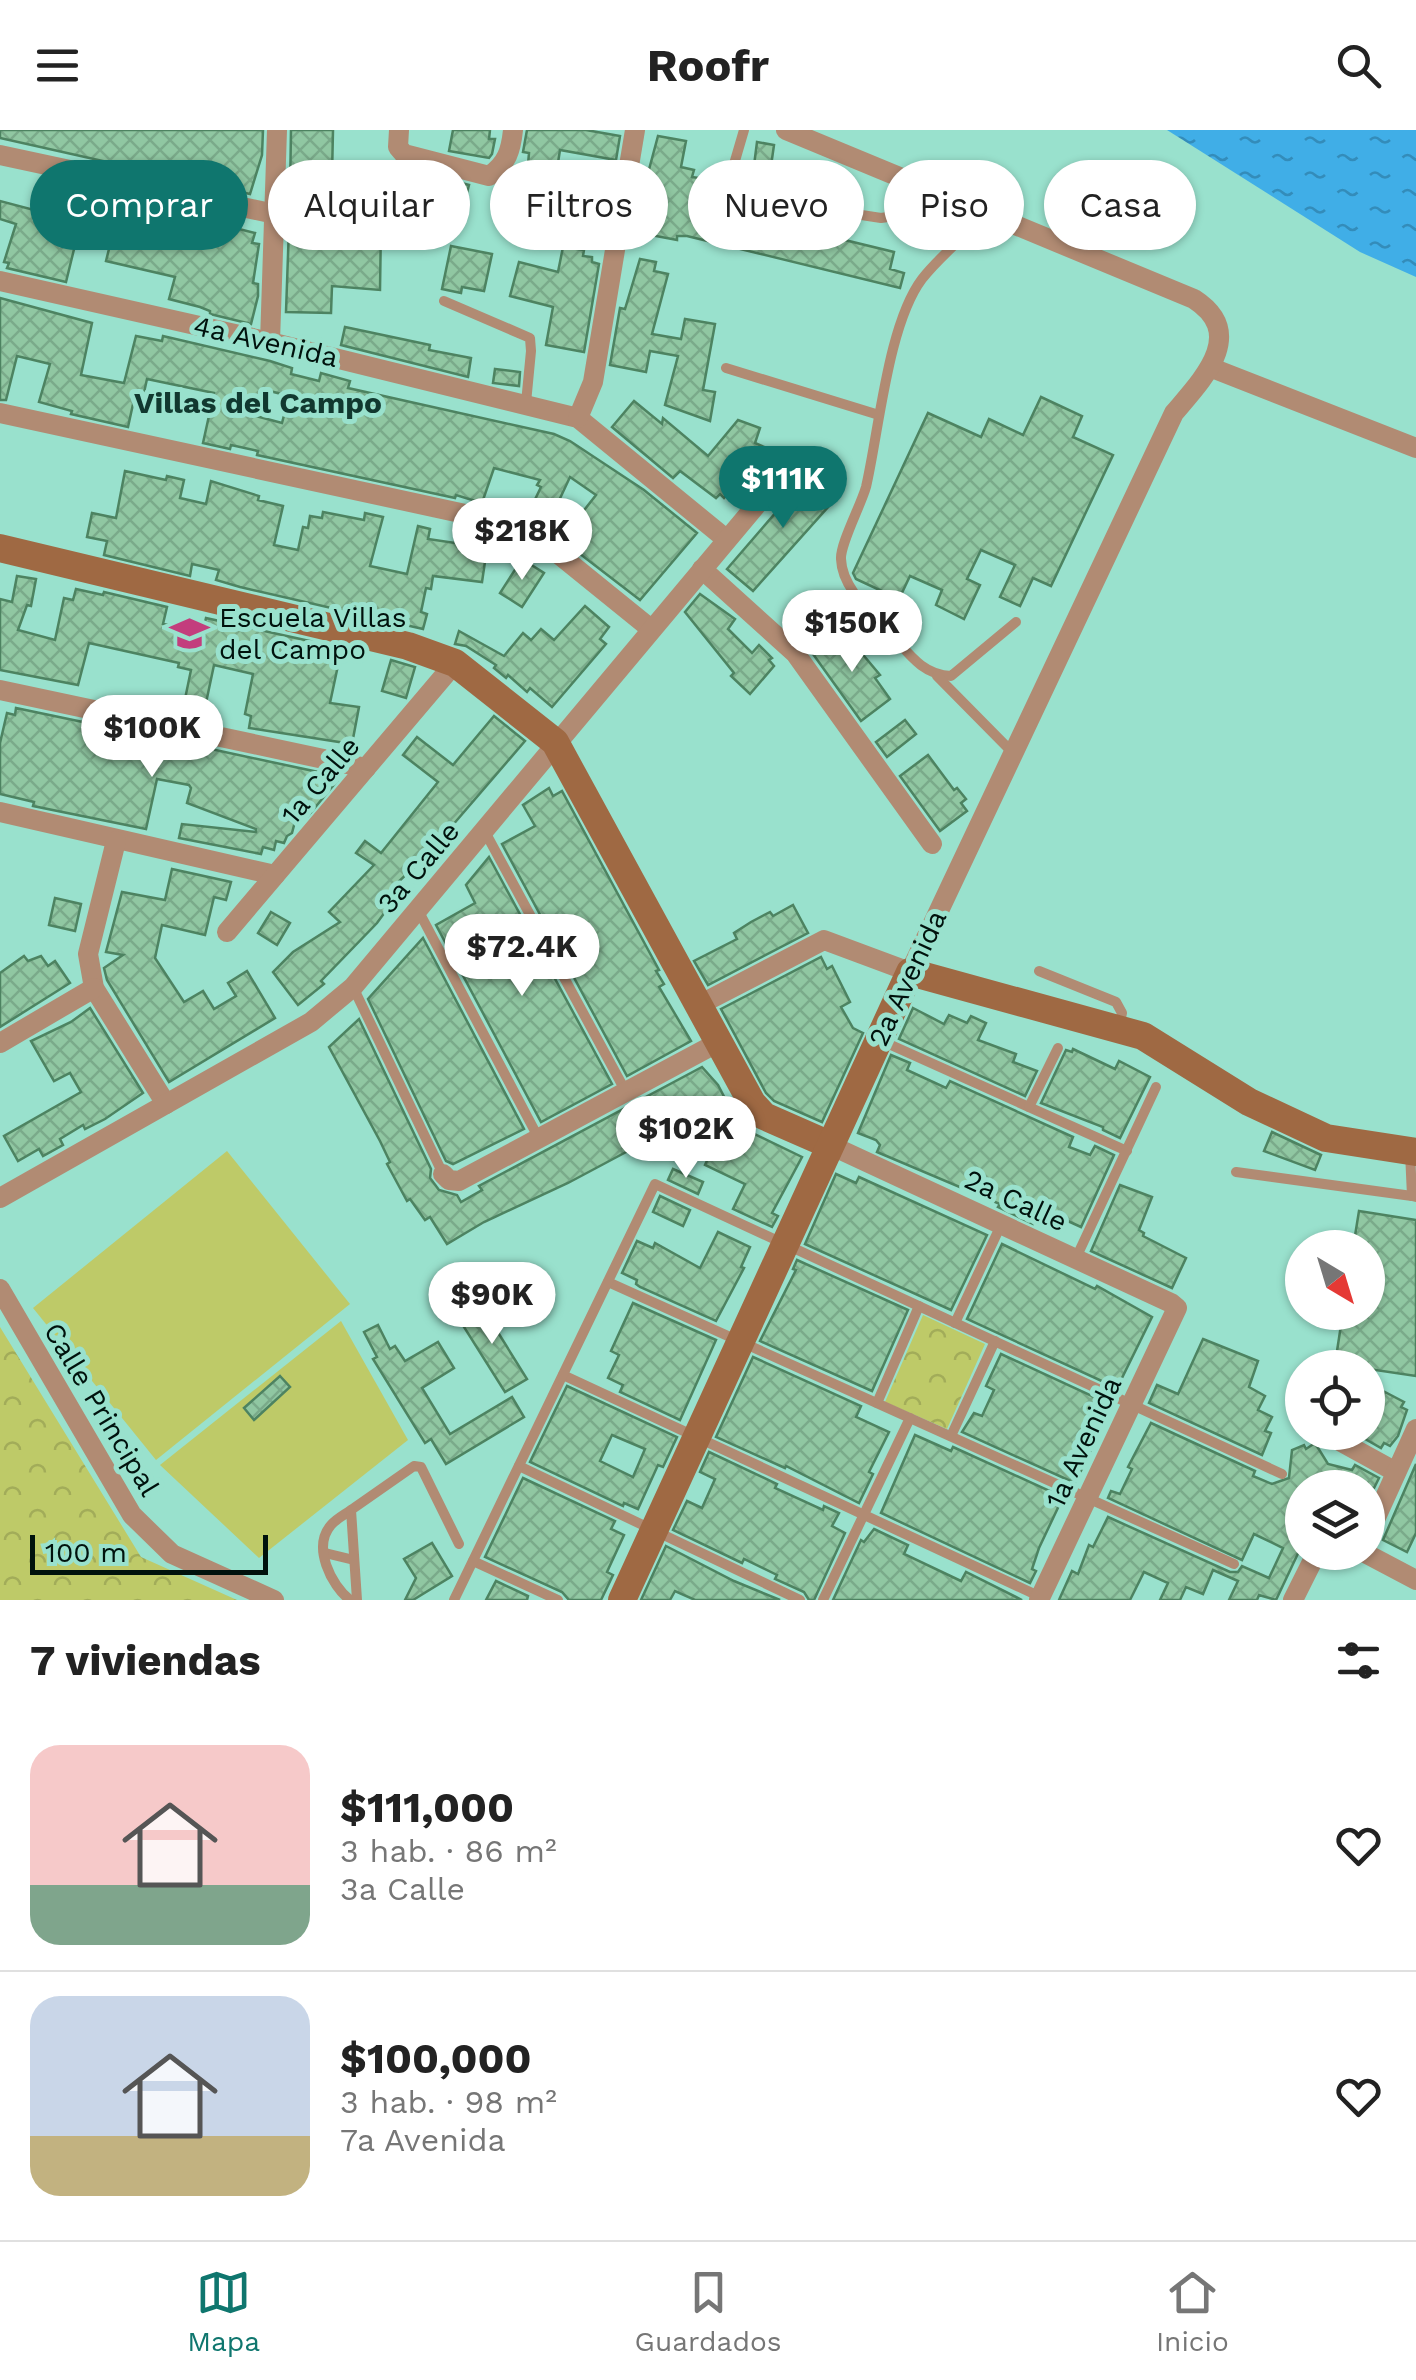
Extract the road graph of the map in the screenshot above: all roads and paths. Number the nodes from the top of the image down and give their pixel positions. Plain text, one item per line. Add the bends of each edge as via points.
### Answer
1 (277, 130) edge
2 (399, 130) edge
3 (513, 130) edge
4 (634, 130) edge
5 (744, 130) edge
6 (786, 130) edge
7 (0, 155) edge
8 (276, 160) edge
9 (735, 160) edge
10 (884, 171) edge
11 (268, 213) edge
12 (1024, 229) edge
13 (273, 250) edge
14 (945, 250) edge
15 (0, 281) edge
16 (444, 301) dead end
17 (270, 342) junction
18 (726, 368) dead end
19 (1212, 368) junction
20 (526, 403) junction
21 (0, 413) edge
22 (880, 415) junction
23 (578, 418) junction
24 (1416, 448) edge
25 (789, 466) dead end
26 (726, 539) junction
27 (0, 548) edge
28 (702, 569) junction
29 (1016, 622) dead end
30 (651, 628) junction
31 (455, 663) junction
32 (937, 675) junction
33 (0, 690) edge
34 (555, 742) junction
35 (1012, 752) junction
36 (366, 768) junction
37 (0, 812) edge
38 (484, 830) junction
39 (116, 840) junction
40 (932, 844) dead end
41 (275, 875) junction
42 (418, 910) junction
43 (227, 932) dead end
44 (910, 972) junction
45 (1039, 972) dead end
46 (352, 987) junction
47 (94, 988) junction
48 (697, 1006) junction
49 (1118, 1030) junction
50 (879, 1040) junction
51 (717, 1042) junction
52 (0, 1043) edge
53 (1058, 1048) dead end
54 (1156, 1087) dead end
55 (626, 1092) junction
56 (166, 1104) junction
57 (1030, 1107) junction
58 (538, 1137) junction
59 (830, 1145) junction
60 (1127, 1151) junction
61 (1413, 1151) edge
62 (1236, 1172) dead end
63 (443, 1174) joint
64 (1414, 1196) edge
65 (0, 1198) edge
66 (1002, 1224) junction
67 (785, 1244) junction
68 (1076, 1258) junction
69 (608, 1282) junction
70 (0, 1289) edge
71 (919, 1306) junction
72 (1177, 1308) joint
73 (955, 1323) junction
74 (740, 1341) junction
75 (995, 1341) junction
76 (562, 1376) junction
77 (877, 1403) junction
78 (1131, 1404) junction
79 (910, 1418) junction
80 (1416, 1428) edge
81 (951, 1436) junction
82 (696, 1438) junction
83 (1356, 1450) edge
84 (519, 1466) junction
85 (1396, 1472) junction
86 (1282, 1474) dead end
87 (1385, 1497) edge
88 (1087, 1498) junction
89 (351, 1510) junction
90 (864, 1515) junction
91 (654, 1530) junction
92 (460, 1544) dead end
93 (325, 1553) junction
94 (354, 1560) junction
95 (473, 1560) junction
96 (1234, 1564) dead end
97 (1385, 1564) edge
98 (1308, 1570) edge
99 (1416, 1580) edge
100 (784, 1597) edge
101 (1042, 1599) edge
102 (274, 1600) edge
103 (350, 1600) edge
104 (358, 1600) edge
105 (454, 1600) edge
106 (558, 1600) edge
107 (622, 1600) edge
108 (800, 1600) edge
109 (823, 1600) edge
110 (1293, 1600) edge

1 - 8 street
2 - 3 street via 404,154 489,176 510,152
4 - 23 street via 594,382
5 - 9 lane
6 - 10 street
7 - 11 street
12 - 19 street via 1211,310 1218,328
13 - 17 street
14 - 22 lane via 920,281 901,326
15 - 17 street, 4a Avenida
16 - 20 lane via 530,338
17 - 20 street, 4a Avenida
18 - 22 lane
19 - 24 street
19 - 35 street, 2a Avenida via 1174,413
20 - 23 street, 4a Avenida
21 - 30 street via 525,527
22 - 32 lane via 865,490 840,555 845,580 920,666
23 - 26 street, 4a Avenida
25 - 26 street, 3a Calle
26 - 28 street, 3a Calle
27 - 31 street
28 - 30 street, 3a Calle
28 - 40 street via 795,652
29 - 32 lane via 952,676
30 - 34 street, 3a Calle
31 - 34 street
31 - 36 street, 1a Calle
32 - 35 lane
33 - 36 street
34 - 38 street, 3a Calle
34 - 48 street
35 - 44 street, 2a Avenida
36 - 41 street, 1a Calle
37 - 39 street
38 - 42 street, 3a Calle
38 - 55 lane
39 - 41 street
39 - 47 street via 88,954
41 - 43 street, 1a Calle
42 - 46 street, 3a Calle
42 - 58 lane
44 - 48 street via 824,940
44 - 49 street
44 - 50 street, 2a Avenida
45 - 49 lane via 1116,1002 1122,1013
46 - 56 street, 3a Calle via 312,1022
46 - 63 lane
47 - 52 street
47 - 56 street
48 - 51 street
49 - 61 street via 1143,1036 1249,1102 1326,1138
50 - 57 lane
50 - 59 street, 2a Avenida
51 - 55 street
51 - 59 street via 760,1112
53 - 57 lane
54 - 60 lane
55 - 58 street
56 - 65 street, 3a Calle
57 - 60 lane
58 - 63 street via 459,1181
59 - 66 street, 2a Calle
59 - 67 street, 2a Avenida
60 - 68 lane
61 - 64 lane
62 - 64 lane
66 - 68 street, 2a Calle
66 - 73 lane
67 - 69 lane via 655,1184
67 - 71 lane
67 - 74 street, 2a Avenida
68 - 72 street, 2a Calle
69 - 74 lane
69 - 76 lane
70 - 102 street, Calle Principal via 132,1515 172,1554
71 - 73 lane
71 - 77 lane
72 - 78 street, 1a Avenida
73 - 75 lane
74 - 77 lane
74 - 82 street, 2a Avenida
75 - 78 lane
75 - 81 lane
76 - 82 lane
76 - 84 lane
77 - 79 lane
78 - 86 lane
78 - 88 street, 1a Avenida
79 - 81 lane
79 - 90 lane
80 - 85 street
81 - 88 lane
82 - 90 lane
82 - 91 street, 2a Avenida
83 - 85 street
84 - 91 lane
84 - 95 lane
85 - 87 street
88 - 96 lane
88 - 101 street, 1a Avenida
89 - 92 lane via 418,1466
89 - 93 lane via 332,1524
89 - 94 lane
90 - 101 lane
90 - 109 lane
91 - 100 lane
91 - 107 street, 2a Avenida
93 - 94 lane
93 - 103 lane via 330,1579
94 - 104 lane
95 - 105 lane
95 - 106 lane
97 - 99 street
98 - 110 street
100 - 108 lane

